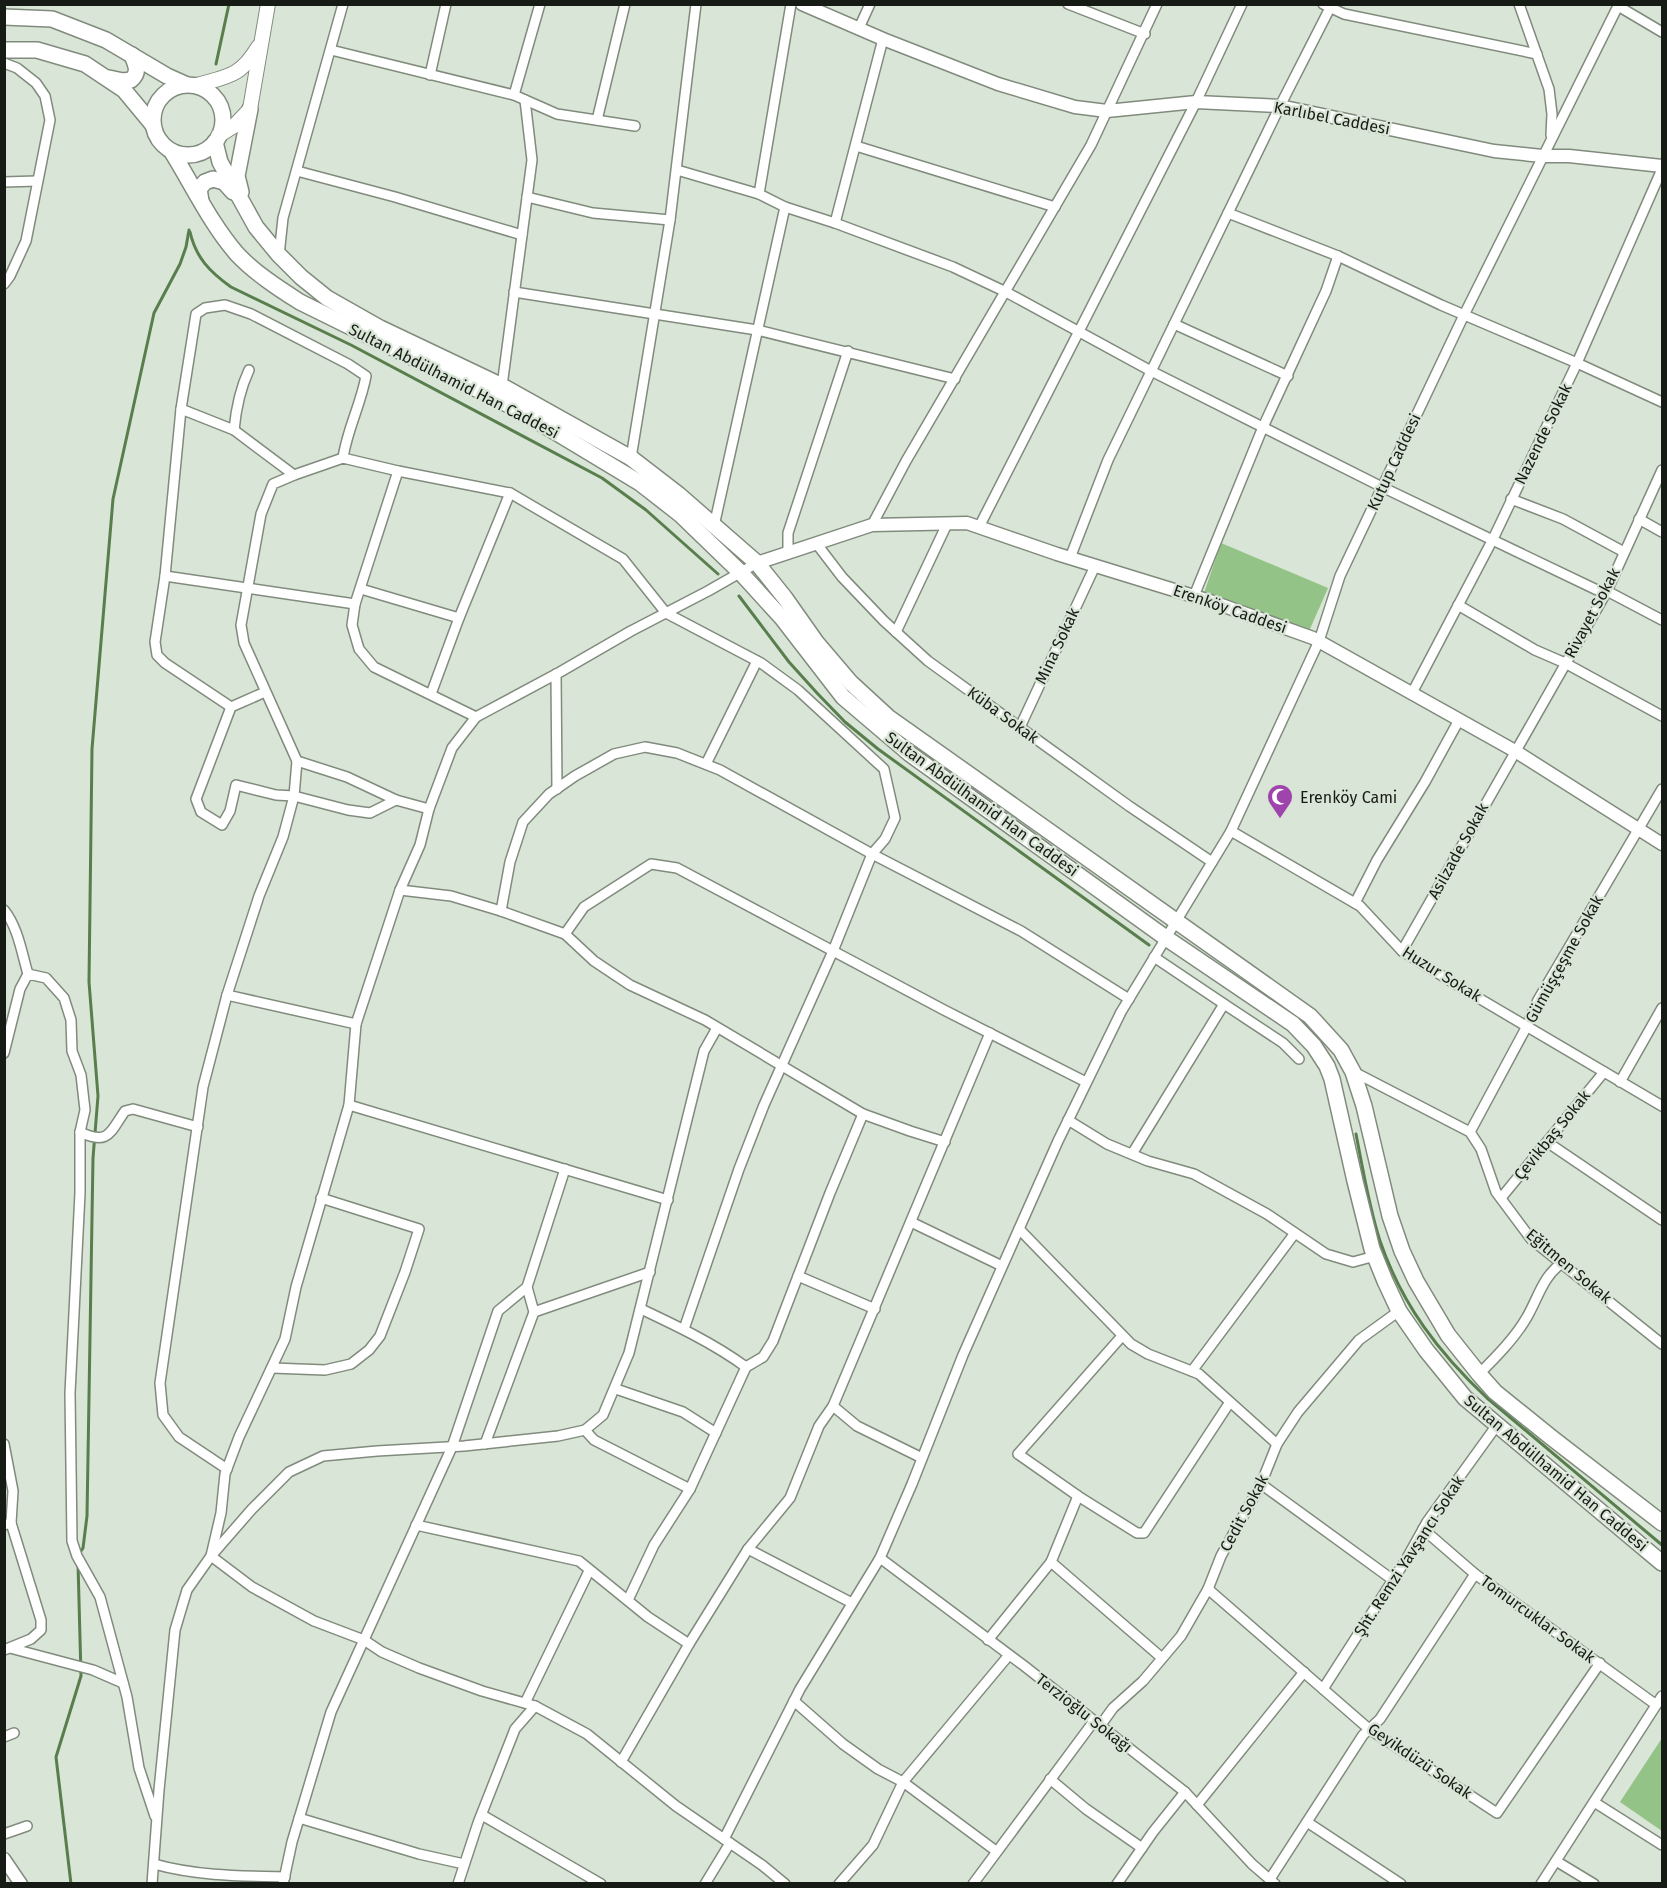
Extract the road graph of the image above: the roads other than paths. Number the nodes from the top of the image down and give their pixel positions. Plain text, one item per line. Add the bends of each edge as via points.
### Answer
1 (268, 4) edge
2 (343, 4) edge
3 (446, 4) edge
4 (540, 4) edge
5 (625, 4) edge
6 (696, 4) edge
7 (791, 4) edge
8 (802, 4) edge
9 (870, 4) edge
10 (1068, 4) edge
11 (1157, 4) edge
12 (1242, 4) edge
13 (1519, 4) edge
14 (1329, 5) edge
15 (1618, 5) edge
16 (4, 17) edge
17 (859, 28) junction
18 (1662, 32) edge
19 (1145, 34) junction
20 (883, 39) junction
21 (262, 40) junction
22 (4, 50) edge
23 (331, 50) junction
24 (1537, 54) junction
25 (132, 56) junction
26 (4, 63) edge
27 (430, 75) junction
28 (106, 77) junction
29 (191, 85) junction
30 (514, 95) junction
31 (525, 100) junction
32 (1196, 102) junction
33 (1280, 106) junction
34 (250, 109) junction
35 (1107, 111) junction
36 (597, 120) junction
37 (153, 125) junction
38 (635, 126) dead end
39 (217, 139) junction
40 (1550, 141) junction
41 (856, 146) junction
42 (172, 152) junction
43 (1542, 156) junction
44 (1662, 167) edge
45 (677, 170) junction
46 (297, 171) junction
47 (37, 181) junction
48 (4, 182) edge
49 (759, 194) junction
50 (527, 197) junction
51 (201, 201) junction
52 (243, 203) junction
53 (785, 207) junction
54 (1055, 207) junction
55 (1228, 213) junction
56 (670, 220) junction
57 (835, 222) junction
58 (522, 235) junction
59 (279, 255) junction
60 (1338, 256) junction
61 (4, 284) edge
62 (514, 292) junction
63 (1006, 292) junction
64 (654, 313) junction
65 (1464, 315) junction
66 (1174, 324) junction
67 (757, 330) junction
68 (1080, 332) junction
69 (848, 351) junction
70 (1577, 363) junction
71 (249, 370) dead end
72 (1151, 370) junction
73 (1288, 376) junction
74 (955, 379) junction
75 (502, 387) junction
76 (1662, 402) edge
77 (181, 410) junction
78 (1263, 427) junction
79 (234, 430) junction
80 (343, 458) junction
81 (631, 458) junction
82 (1662, 470) edge
83 (398, 471) junction
84 (294, 475) junction
85 (1383, 487) junction
86 (510, 493) junction
87 (1512, 499) junction
88 (1639, 519) junction
89 (947, 524) junction
90 (872, 525) junction
91 (714, 526) junction
92 (979, 527) junction
93 (1662, 532) edge
94 (1493, 539) junction
95 (816, 543) junction
96 (788, 552) junction
97 (1624, 552) junction
98 (1070, 558) junction
99 (757, 563) junction
100 (1095, 566) junction
101 (741, 573) junction
102 (165, 576) junction
103 (247, 587) junction
104 (361, 589) junction
105 (1606, 591) junction
106 (1194, 596) junction
107 (355, 604) junction
108 (1458, 605) junction
109 (666, 613) junction
110 (459, 618) junction
111 (1662, 620) edge
112 (896, 632) junction
113 (1319, 641) junction
114 (757, 661) junction
115 (1565, 663) junction
116 (556, 674) junction
117 (266, 692) junction
118 (1412, 693) junction
119 (431, 694) junction
120 (231, 707) junction
121 (476, 717) junction
122 (1662, 717) edge
123 (1459, 720) junction
124 (1020, 727) junction
125 (1515, 751) junction
126 (297, 761) junction
127 (706, 764) junction
128 (557, 789) junction
129 (1662, 789) edge
130 (294, 796) junction
131 (396, 800) junction
132 (429, 809) junction
133 (1639, 830) junction
134 (1231, 831) junction
135 (1662, 844) edge
136 (872, 854) junction
137 (1212, 862) junction
138 (400, 890) junction
139 (1355, 903) junction
140 (4, 910) edge
141 (501, 911) junction
142 (1176, 921) junction
143 (565, 934) junction
144 (1166, 938) junction
145 (833, 951) junction
146 (1402, 951) junction
147 (1154, 957) junction
148 (28, 974) junction
149 (227, 995) junction
150 (1129, 999) junction
151 (1224, 1004) junction
152 (1662, 1008) edge
153 (356, 1024) junction
154 (1527, 1026) junction
155 (717, 1028) junction
156 (990, 1034) junction
157 (4, 1053) edge
158 (1299, 1059) dead end
159 (781, 1066) junction
160 (1353, 1072) junction
161 (1604, 1072) junction
162 (1620, 1082) junction
163 (1086, 1083) junction
164 (349, 1105) junction
165 (1662, 1106) edge
166 (863, 1114) junction
167 (1068, 1120) junction
168 (198, 1127) junction
169 (80, 1132) junction
170 (1470, 1132) junction
171 (945, 1142) junction
172 (1547, 1142) junction
173 (1132, 1154) junction
174 (565, 1169) junction
175 (321, 1198) junction
176 (1501, 1198) junction
177 (668, 1200) junction
178 (1662, 1221) edge
179 (911, 1222) junction
180 (1019, 1229) junction
181 (1295, 1233) junction
182 (1375, 1256) junction
183 (1562, 1263) junction
184 (1002, 1266) junction
185 (650, 1272) junction
186 (798, 1276) junction
187 (527, 1287) junction
188 (640, 1309) junction
189 (875, 1309) junction
190 (1399, 1311) junction
191 (534, 1312) junction
192 (684, 1329) junction
193 (1122, 1336) junction
194 (1662, 1344) edge
195 (746, 1367) junction
196 (272, 1368) junction
197 (1192, 1371) junction
198 (1479, 1374) junction
199 (616, 1389) junction
200 (1230, 1402) junction
201 (833, 1406) junction
202 (1497, 1425) junction
203 (585, 1430) junction
204 (716, 1433) junction
205 (485, 1444) junction
206 (1277, 1444) junction
207 (5, 1446) edge
208 (452, 1447) junction
209 (922, 1458) junction
210 (227, 1469) junction
211 (1261, 1484) junction
212 (690, 1489) junction
213 (1078, 1496) junction
214 (1662, 1523) edge
215 (8, 1524) edge
216 (416, 1526) junction
217 (1423, 1529) junction
218 (748, 1549) junction
219 (211, 1556) junction
220 (880, 1558) junction
221 (1052, 1562) junction
222 (1662, 1563) edge
223 (589, 1570) junction
224 (1475, 1574) junction
225 (1393, 1580) junction
226 (1208, 1589) junction
227 (628, 1600) junction
228 (852, 1603) junction
229 (364, 1640) junction
230 (988, 1640) junction
231 (689, 1644) junction
232 (7, 1649) edge
233 (1009, 1655) junction
234 (1162, 1658) junction
235 (1600, 1663) junction
236 (1304, 1672) junction
237 (123, 1683) junction
238 (1323, 1689) junction
239 (1662, 1696) edge
240 (794, 1701) junction
241 (530, 1704) junction
242 (1655, 1704) junction
243 (1097, 1723) junction
244 (1370, 1729) junction
245 (14, 1733) dead end
246 (4, 1737) edge
247 (621, 1762) junction
248 (1050, 1779) junction
249 (903, 1782) junction
250 (1185, 1792) junction
251 (1594, 1802) junction
252 (1197, 1805) junction
253 (482, 1815) junction
254 (299, 1818) junction
255 (157, 1820) junction
256 (1307, 1822) junction
257 (27, 1826) dead end
258 (4, 1834) edge
259 (727, 1841) junction
260 (1662, 1845) edge
261 (1142, 1848) junction
262 (996, 1851) junction
263 (4, 1859) edge
264 (1556, 1861) junction
265 (154, 1864) junction
266 (464, 1864) junction
267 (284, 1880) edge
268 (1273, 1881) edge
269 (21, 1884) edge
270 (152, 1884) edge
271 (458, 1884) edge
272 (601, 1884) edge
273 (705, 1884) edge
274 (785, 1884) edge
275 (839, 1884) edge
276 (973, 1884) edge
277 (1117, 1884) edge
278 (1401, 1884) edge
279 (1541, 1884) edge
280 (1594, 1884) edge

1 - 21 main road
2 - 23 street
3 - 27 street
4 - 30 street
5 - 36 street
6 - 45 street
7 - 49 street
8 - 17 street, Karlıbel Caddesi
9 - 17 street
10 - 19 street
11 - 19 street
12 - 32 street
13 - 24 street
14 - 24 street via 1344,14
14 - 33 street
15 - 18 street
15 - 40 street, Kutup Caddesi
16 - 25 main road via 52,19 106,40
17 - 20 street, Karlıbel Caddesi
19 - 35 street
20 - 35 street, Karlıbel Caddesi via 998,84 1075,107
20 - 41 street
21 - 29 main road via 244,68 235,74
21 - 34 main road
22 - 28 main road via 37,50 85,64
23 - 27 street
23 - 46 street
24 - 40 street via 1549,89
25 - 28 main road via 138,69 131,81
25 - 29 main road
26 - 47 street via 27,75 45,96 50,120
27 - 30 street
28 - 37 main road via 124,90
29 - 37 main road via 164,93 153,113
29 - 39 main road via 216,98 223,120
30 - 31 street
31 - 36 street via 557,114
31 - 50 street via 532,160
32 - 33 street, Karlıbel Caddesi
32 - 35 street, Karlıbel Caddesi
32 - 68 street
33 - 43 street, Karlıbel Caddesi via 1494,151
33 - 55 street
34 - 39 main road
34 - 52 main road via 237,177
35 - 54 street
36 - 38 street
37 - 42 main road via 156,136
39 - 42 main road via 195,154
39 - 52 main road, Sultan Abdülhamid Han Caddesi via 220,162
40 - 43 street, Kutup Caddesi
41 - 54 street
41 - 57 street
42 - 51 main road, Sultan Abdülhamid Han Caddesi
43 - 44 street, Karlıbel Caddesi
43 - 65 street, Kutup Caddesi
44 - 70 street, Nazende Sokak
45 - 49 street
45 - 56 street
46 - 58 street
46 - 59 street
47 - 48 street
47 - 61 street via 26,241
49 - 53 street
50 - 56 street via 593,213
50 - 58 street
51 - 52 main road via 199,189 213,178 224,182
51 - 101 main road, Sultan Abdülhamid Han Caddesi via 239,255 276,287 519,410 601,459 681,515
52 - 59 main road, Sultan Abdülhamid Han Caddesi
53 - 57 street
53 - 67 street
54 - 63 street
55 - 60 street
55 - 66 street
56 - 64 street
57 - 63 street via 953,267
58 - 62 street
59 - 75 main road, Sultan Abdülhamid Han Caddesi via 327,298
60 - 65 street
60 - 73 street
62 - 64 street
62 - 75 street
63 - 68 street
63 - 74 street
64 - 67 street
64 - 81 street
65 - 70 street
65 - 85 street, Kutup Caddesi
66 - 72 street
66 - 73 street
67 - 69 street
67 - 91 street
68 - 72 street
68 - 92 street
69 - 74 street
69 - 96 street via 788,533
70 - 76 street
70 - 87 street, Nazende Sokak
71 - 79 street via 242,385
72 - 78 street
72 - 98 street via 1107,460
73 - 78 street
74 - 90 street
75 - 81 main road, Sultan Abdülhamid Han Caddesi
77 - 79 street
77 - 80 street via 196,314 205,308 225,305 251,314 366,376
77 - 102 street
78 - 85 street
78 - 106 street
79 - 84 street
80 - 83 street
80 - 84 street
81 - 91 main road, Sultan Abdülhamid Han Caddesi
82 - 88 street, Rivayet Sokak
83 - 86 street
83 - 104 street
84 - 103 street via 273,484 261,514
85 - 94 street
85 - 113 street, Kutup Caddesi via 1340,576
86 - 109 street via 623,559
86 - 110 street
87 - 94 street, Nazende Sokak
87 - 97 street via 1563,519
88 - 93 street
88 - 97 street, Rivayet Sokak
89 - 90 street, Erenköy Caddesi
89 - 92 street, Erenköy Caddesi
89 - 112 street
90 - 95 street, Erenköy Caddesi
91 - 99 main road, Sultan Abdülhamid Han Caddesi
92 - 98 street, Erenköy Caddesi
94 - 105 street
94 - 108 street, Nazende Sokak
95 - 96 street, Erenköy Caddesi
95 - 112 street, Küba Sokak via 842,577
96 - 99 street, Erenköy Caddesi
97 - 105 street, Rivayet Sokak
98 - 100 street, Erenköy Caddesi
99 - 101 street
99 - 142 main road, Sultan Abdülhamid Han Caddesi via 816,642 851,683 888,717
100 - 106 street, Erenköy Caddesi
100 - 124 street, Mina Sokak
101 - 109 street
101 - 144 main road, Sultan Abdülhamid Han Caddesi via 782,618 843,697 910,754
102 - 103 street
102 - 120 street via 155,642 157,655
103 - 107 street
103 - 117 street via 241,625 244,644
104 - 107 street
104 - 110 street
105 - 111 street
105 - 115 street, Rivayet Sokak
106 - 113 street, Erenköy Caddesi
107 - 119 street via 352,625 359,649 374,667
108 - 115 street
108 - 118 street, Nazende Sokak
109 - 114 street
109 - 116 street
110 - 119 street
112 - 124 street, Küba Sokak via 928,661
113 - 118 street, Erenköy Caddesi
113 - 134 street, Kutup Caddesi
114 - 127 street
114 - 136 street via 798,690 884,769 895,818
115 - 122 street
115 - 125 street, Rivayet Sokak
116 - 121 street
116 - 128 street
117 - 120 street
117 - 126 street
118 - 123 street, Erenköy Caddesi
119 - 121 street
120 - 130 street via 196,799 201,812 222,825 230,812 236,785
121 - 132 street via 452,748
123 - 125 street, Erenköy Caddesi
123 - 139 street
124 - 137 street, Küba Sokak
125 - 133 street, Erenköy Caddesi
125 - 146 street, Asilzade Sokak
126 - 130 street
126 - 131 street via 347,777
127 - 128 street via 645,747 614,754
127 - 136 street
128 - 141 street via 523,822 510,862
129 - 133 street, Gümüşçeşme Sokak
130 - 131 street via 370,813
130 - 149 street
131 - 132 street
132 - 138 street via 420,845
133 - 135 street, Erenköy Caddesi
133 - 154 street, Gümüşçeşme Sokak via 1538,1000
134 - 137 street, Kutup Caddesi
134 - 139 street, Huzur Sokak
136 - 145 street
136 - 150 street via 1021,931
137 - 142 street, Kutup Caddesi
138 - 141 street via 451,896
138 - 153 street
139 - 146 street, Huzur Sokak
140 - 148 street via 15,929
141 - 143 street
142 - 144 street, Kutup Caddesi
142 - 160 main road, Sultan Abdülhamid Han Caddesi via 1310,1016 1341,1050
143 - 145 street via 585,907 651,864 677,868
143 - 155 street via 594,961 630,985
144 - 147 street, Kutup Caddesi
144 - 182 main road, Sultan Abdülhamid Han Caddesi via 1293,1024 1320,1055 1332,1079
145 - 156 street
145 - 159 street
146 - 154 street, Huzur Sokak
147 - 150 street, Kutup Caddesi
147 - 151 street
148 - 157 street via 20,989
148 - 169 street via 46,978 64,998 71,1020 72,1051 81,1075 85,1110
149 - 153 street
149 - 168 street via 203,1088
150 - 163 street, Kutup Caddesi
151 - 158 street via 1283,1043
151 - 173 street
152 - 162 street
153 - 164 street
154 - 161 street, Huzur Sokak
154 - 170 street, Gümüşçeşme Sokak
155 - 159 street
155 - 177 street via 704,1051
156 - 163 street
156 - 171 street
159 - 166 street
159 - 192 street via 739,1169
160 - 170 street
160 - 198 main road, Sultan Abdülhamid Han Caddesi via 1402,1251 1431,1309
161 - 162 street, Huzur Sokak
161 - 172 street, Çevikbaş Sokak
162 - 165 street, Huzur Sokak
163 - 167 street, Kutup Caddesi
164 - 174 street
164 - 175 street
166 - 171 street
166 - 186 street
167 - 173 street
167 - 180 street, Kutup Caddesi
168 - 169 street via 133,1108 124,1111 108,1135 96,1138
168 - 210 street via 160,1383 163,1415 179,1437
169 - 237 street via 70,1393 72,1541 100,1597
170 - 176 street, Eğitmen Sokak
171 - 179 street
172 - 176 street, Çevikbaş Sokak
172 - 178 street
173 - 181 street via 1194,1174
174 - 177 street
174 - 187 street
175 - 196 street via 285,1339
175 - 196 street via 419,1229 380,1336 369,1350 351,1364 325,1370
176 - 183 street, Eğitmen Sokak via 1531,1239
177 - 185 street
179 - 184 street
179 - 189 street
180 - 184 street, Kutup Caddesi
180 - 193 street
181 - 182 street via 1326,1254 1353,1262
181 - 197 street
182 - 190 main road, Sultan Abdülhamid Han Caddesi
183 - 194 street, Eğitmen Sokak
183 - 198 street via 1541,1287 1527,1318
184 - 209 street, Kutup Caddesi
185 - 188 street
185 - 191 street
186 - 189 street
186 - 195 street via 773,1341 763,1357
187 - 191 street
187 - 208 street via 498,1311
188 - 192 street
188 - 199 street
189 - 201 street
190 - 202 main road, Sultan Abdülhamid Han Caddesi via 1465,1398
190 - 206 street, Cedit Sokak via 1359,1340 1298,1412
191 - 205 street
192 - 195 street
193 - 197 street via 1148,1354
193 - 213 street via 1018,1454
195 - 204 street
196 - 210 street
197 - 200 street
198 - 214 main road, Sultan Abdülhamid Han Caddesi via 1552,1438
199 - 203 street via 603,1415
199 - 204 street via 683,1412
200 - 206 street
200 - 213 street via 1144,1533 1137,1533
201 - 209 street via 857,1426
201 - 218 street via 819,1426 790,1498
202 - 217 street, Şht. Remzi Yavşancı Sokak
202 - 222 main road, Sultan Abdülhamid Han Caddesi
203 - 205 street
203 - 212 street via 594,1440
204 - 212 street
205 - 208 street
206 - 211 street, Cedit Sokak
207 - 215 street via 13,1491
208 - 216 street
208 - 219 street via 323,1456 290,1472
209 - 220 street, Kutup Caddesi
210 - 219 street
211 - 225 street
211 - 226 street, Cedit Sokak via 1221,1556
212 - 227 street via 654,1545
213 - 221 street
215 - 232 street via 41,1630 31,1640
216 - 223 street via 579,1561
216 - 229 street
217 - 224 street, Tomurcuklar Sokak
217 - 225 street, Şht. Remzi Yavşancı Sokak
218 - 228 street
218 - 231 street
219 - 229 street via 252,1587 314,1620
219 - 255 street via 187,1590 175,1630
220 - 228 street, Kutup Caddesi
220 - 230 street, Terzioğlu Sokağı
221 - 230 street
221 - 234 street
223 - 227 street
223 - 241 street
224 - 235 street, Tomurcuklar Sokak
224 - 244 street
225 - 238 street, Şht. Remzi Yavşancı Sokak
226 - 234 street, Cedit Sokak via 1182,1636
226 - 236 street, Geyikdüzü Sokak
227 - 231 street
228 - 240 street, Kutup Caddesi
229 - 241 street via 419,1668
229 - 254 street via 331,1712
230 - 233 street, Terzioğlu Sokağı
231 - 247 street
232 - 237 street via 93,1670
233 - 243 street, Terzioğlu Sokağı
233 - 249 street
234 - 243 street, Cedit Sokak
235 - 242 street, Tomurcuklar Sokak
235 - 244 street, Geyikdüzü Sokak via 1497,1813
236 - 238 street, Geyikdüzü Sokak
236 - 252 street
237 - 255 street via 139,1768
238 - 244 street, Geyikdüzü Sokak
239 - 242 street
240 - 249 street via 843,1744
240 - 259 street, Kutup Caddesi
241 - 247 street via 587,1734
241 - 253 street
242 - 251 street
243 - 248 street, Cedit Sokak
243 - 250 street, Terzioğlu Sokağı
244 - 256 street
245 - 246 street
247 - 259 street
248 - 261 street
248 - 262 street, Cedit Sokak
249 - 262 street
249 - 275 street via 873,1845
250 - 252 street, Terzioğlu Sokağı
250 - 261 street
251 - 260 street
251 - 264 street
252 - 268 street, Terzioğlu Sokağı
253 - 266 street
253 - 272 street
254 - 266 street
254 - 267 street
255 - 265 street
256 - 268 street
256 - 278 street
257 - 258 street
259 - 273 street, Kutup Caddesi
259 - 274 street
261 - 277 street
262 - 276 street, Cedit Sokak
263 - 269 street
264 - 279 street
264 - 280 street
265 - 267 street via 179,1871
265 - 270 street
266 - 271 street

